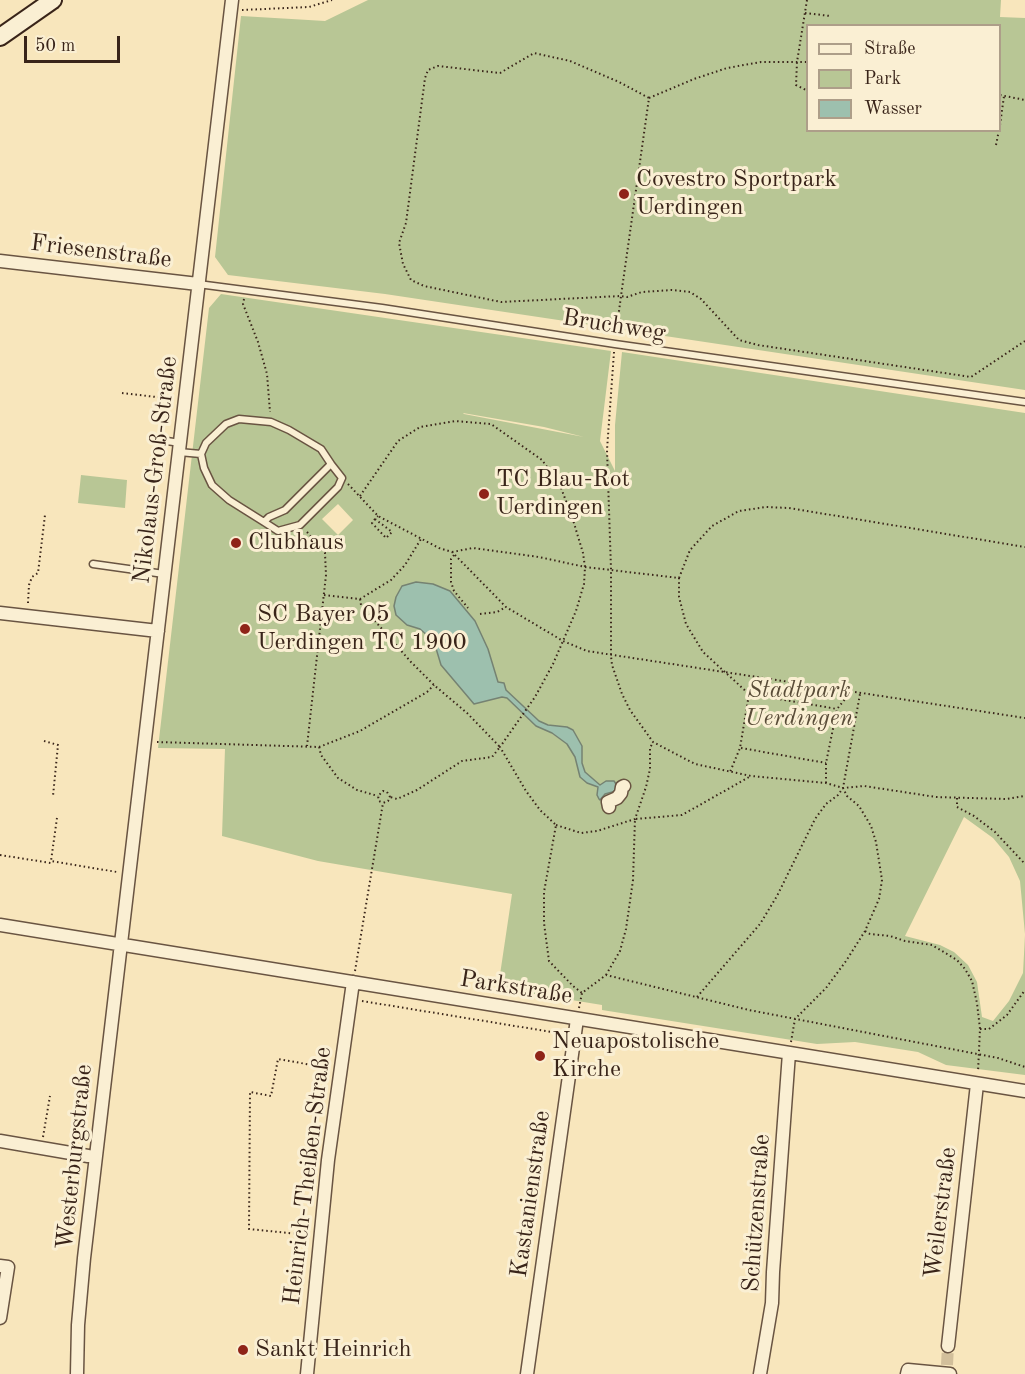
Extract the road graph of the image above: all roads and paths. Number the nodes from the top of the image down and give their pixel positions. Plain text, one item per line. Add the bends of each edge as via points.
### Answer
1 (332, 0) edge
2 (807, 0) edge
3 (45, 2) edge
4 (231, 5) edge
5 (805, 13) junction
6 (830, 16) dead end
7 (0, 37) edge
8 (797, 62) junction
9 (806, 62) edge
10 (806, 90) edge
11 (1001, 95) edge
12 (1004, 96) junction
13 (649, 98) junction
14 (1025, 100) edge
15 (1001, 113) edge
16 (999, 132) edge
17 (996, 145) dead end
18 (0, 261) edge
19 (198, 284) junction
20 (244, 290) junction
21 (621, 296) junction
22 (1025, 341) edge
23 (615, 345) junction
24 (122, 393) dead end
25 (185, 400) junction
26 (1025, 402) edge
27 (271, 422) junction
28 (167, 441) dead end
29 (179, 448) junction
30 (201, 454) junction
31 (332, 464) junction
32 (342, 478) junction
33 (360, 496) junction
34 (45, 514) dead end
35 (378, 516) junction
36 (375, 519) junction
37 (264, 522) junction
38 (300, 525) junction
39 (421, 539) junction
40 (1025, 547) edge
41 (453, 553) junction
42 (93, 564) dead end
43 (585, 567) junction
44 (611, 569) junction
45 (165, 574) junction
46 (679, 578) junction
47 (324, 595) junction
48 (360, 599) junction
49 (506, 607) junction
50 (468, 608) dead end
51 (0, 613) edge
52 (480, 614) dead end
53 (27, 616) junction
54 (158, 631) junction
55 (563, 641) junction
56 (611, 656) junction
57 (726, 672) junction
58 (434, 685) junction
59 (850, 692) junction
60 (748, 694) junction
61 (860, 694) junction
62 (837, 709) junction
63 (1025, 718) edge
64 (44, 741) dead end
65 (145, 741) junction
66 (307, 746) junction
67 (319, 747) junction
68 (500, 747) junction
69 (740, 748) junction
70 (826, 763) junction
71 (730, 772) junction
72 (751, 776) junction
73 (826, 783) junction
74 (624, 786) dead end
75 (843, 788) junction
76 (53, 796) dead end
77 (378, 796) junction
78 (1025, 796) edge
79 (390, 797) junction
80 (957, 798) junction
81 (383, 803) junction
82 (609, 807) dead end
83 (57, 818) dead end
84 (0, 855) edge
85 (51, 861) junction
86 (1025, 864) edge
87 (129, 873) junction
88 (0, 925) edge
89 (865, 931) junction
90 (120, 945) junction
91 (606, 975) junction
92 (353, 982) junction
93 (1025, 990) edge
94 (697, 997) junction
95 (350, 999) junction
96 (578, 1019) junction
97 (795, 1019) junction
98 (980, 1029) junction
99 (575, 1036) junction
100 (789, 1053) junction
101 (980, 1054) junction
102 (1025, 1067) edge
103 (340, 1070) junction
104 (977, 1084) junction
105 (1025, 1091) edge
106 (50, 1096) dead end
107 (0, 1141) edge
108 (41, 1148) junction
109 (88, 1156) dead end
110 (320, 1236) junction
111 (0, 1266) edge
112 (0, 1318) edge
113 (948, 1346) tunnel mouth
114 (947, 1371) edge
115 (77, 1374) edge
116 (307, 1374) edge
117 (527, 1374) edge
118 (760, 1374) edge
119 (907, 1374) edge

1 - 4 path via 309,7
2 - 5 path
3 - 7 street
4 - 19 street, Nikolaus-Groß-Straße
5 - 6 path
5 - 8 path
8 - 9 path
8 - 10 path via 796,85
8 - 13 path via 761,62 727,68
11 - 12 path
12 - 14 path
12 - 15 path
13 - 21 path
13 - 21 path via 570,61 534,52 500,73 438,66 428,70 406,223 399,243 411,280 424,286 501,302
16 - 17 path
18 - 19 street, Friesenstraße
19 - 20 lane, Bruchweg
19 - 25 street, Nikolaus-Groß-Straße
20 - 23 lane, Bruchweg
20 - 27 path via 243,304 267,374
21 - 22 path via 672,290 690,292 739,340 971,377
21 - 23 path
23 - 26 lane, Bruchweg
23 - 44 path via 607,450
24 - 25 path
25 - 29 street, Nikolaus-Groß-Straße
27 - 30 lane via 239,419 226,424 206,443
27 - 31 lane via 321,449
28 - 29 lane
29 - 30 lane
29 - 45 street, Nikolaus-Groß-Straße
30 - 37 lane via 212,485
31 - 32 lane
31 - 37 lane via 285,510
32 - 33 path
32 - 38 lane via 338,487
33 - 35 path
33 - 43 path via 398,441 420,427 455,421 491,424 542,460 560,485
34 - 53 path via 38,573 29,585
35 - 36 path
35 - 39 path
36 - 36 path via 392,532 386,538 372,523
37 - 38 lane via 279,531
38 - 47 path via 326,553
39 - 41 path
39 - 48 path via 391,580
40 - 46 path via 766,507 739,511 712,526 690,550
41 - 43 path via 473,548
41 - 49 path
41 - 50 path via 451,582
42 - 45 lane
43 - 44 path
43 - 55 path via 584,584
44 - 46 path
44 - 56 path
45 - 54 street, Nikolaus-Groß-Straße
46 - 57 path via 686,624 703,652
47 - 48 path
47 - 66 path
48 - 58 path
49 - 52 path
49 - 55 path
51 - 53 street
53 - 54 street
54 - 65 street, Nikolaus-Groß-Straße
55 - 56 path
55 - 68 path via 535,697
56 - 57 path
56 - 71 path via 622,694 653,742 695,764
57 - 59 path
57 - 60 path
58 - 67 path via 360,731
58 - 68 path
59 - 61 path
59 - 62 path
60 - 62 path
60 - 69 path
61 - 63 path
61 - 75 path
62 - 70 path
64 - 76 path via 58,745
65 - 66 path
65 - 87 street, Nikolaus-Groß-Straße
66 - 67 path
67 - 77 path via 338,778 357,790
68 - 79 path via 492,757 462,761 417,790 398,799
68 - 91 path via 526,791 556,825 544,892 549,961 582,993
69 - 70 path
69 - 71 path
70 - 73 path
71 - 72 path
72 - 73 path
72 - 91 path via 682,815 635,819 626,929 620,951
73 - 75 path
74 - 82 street via 617,798 608,802
75 - 80 path via 864,786
75 - 89 path via 871,826 880,860 879,899
75 - 94 path via 815,819 760,924
77 - 79 path via 383,791
77 - 81 path
78 - 80 path via 1005,800
79 - 81 path
80 - 86 path via 957,807 995,832
81 - 92 path
83 - 85 path
84 - 85 path
85 - 87 path
87 - 90 street, Nikolaus-Groß-Straße
88 - 90 street, Parkstraße
89 - 97 path via 826,988
89 - 98 path via 932,945 957,960 972,981
90 - 92 street, Parkstraße
90 - 115 street, Westerburgstraße via 84,1258
91 - 94 path
92 - 95 street, Heinrich-Theißen-Straße
92 - 96 street, Parkstraße
93 - 98 path via 1007,1015 988,1029
94 - 97 path
95 - 99 path
95 - 103 street, Heinrich-Theißen-Straße
96 - 99 street, Kastanienstraße
96 - 100 street, Parkstraße
97 - 100 path
97 - 101 path
98 - 101 path
99 - 117 street, Kastanienstraße
100 - 104 street, Parkstraße
100 - 118 street, Schützenstraße via 772,1303
101 - 102 path
101 - 104 path
103 - 110 street, Heinrich-Theißen-Straße
103 - 110 path via 278,1059 271,1096 250,1092 249,1229
104 - 105 street, Parkstraße
104 - 113 street, Weilerstraße
106 - 108 path
107 - 108 street
108 - 109 street
110 - 116 street, Heinrich-Theißen-Straße
111 - 112 street via 8,1267
114 - 119 street via 908,1370

